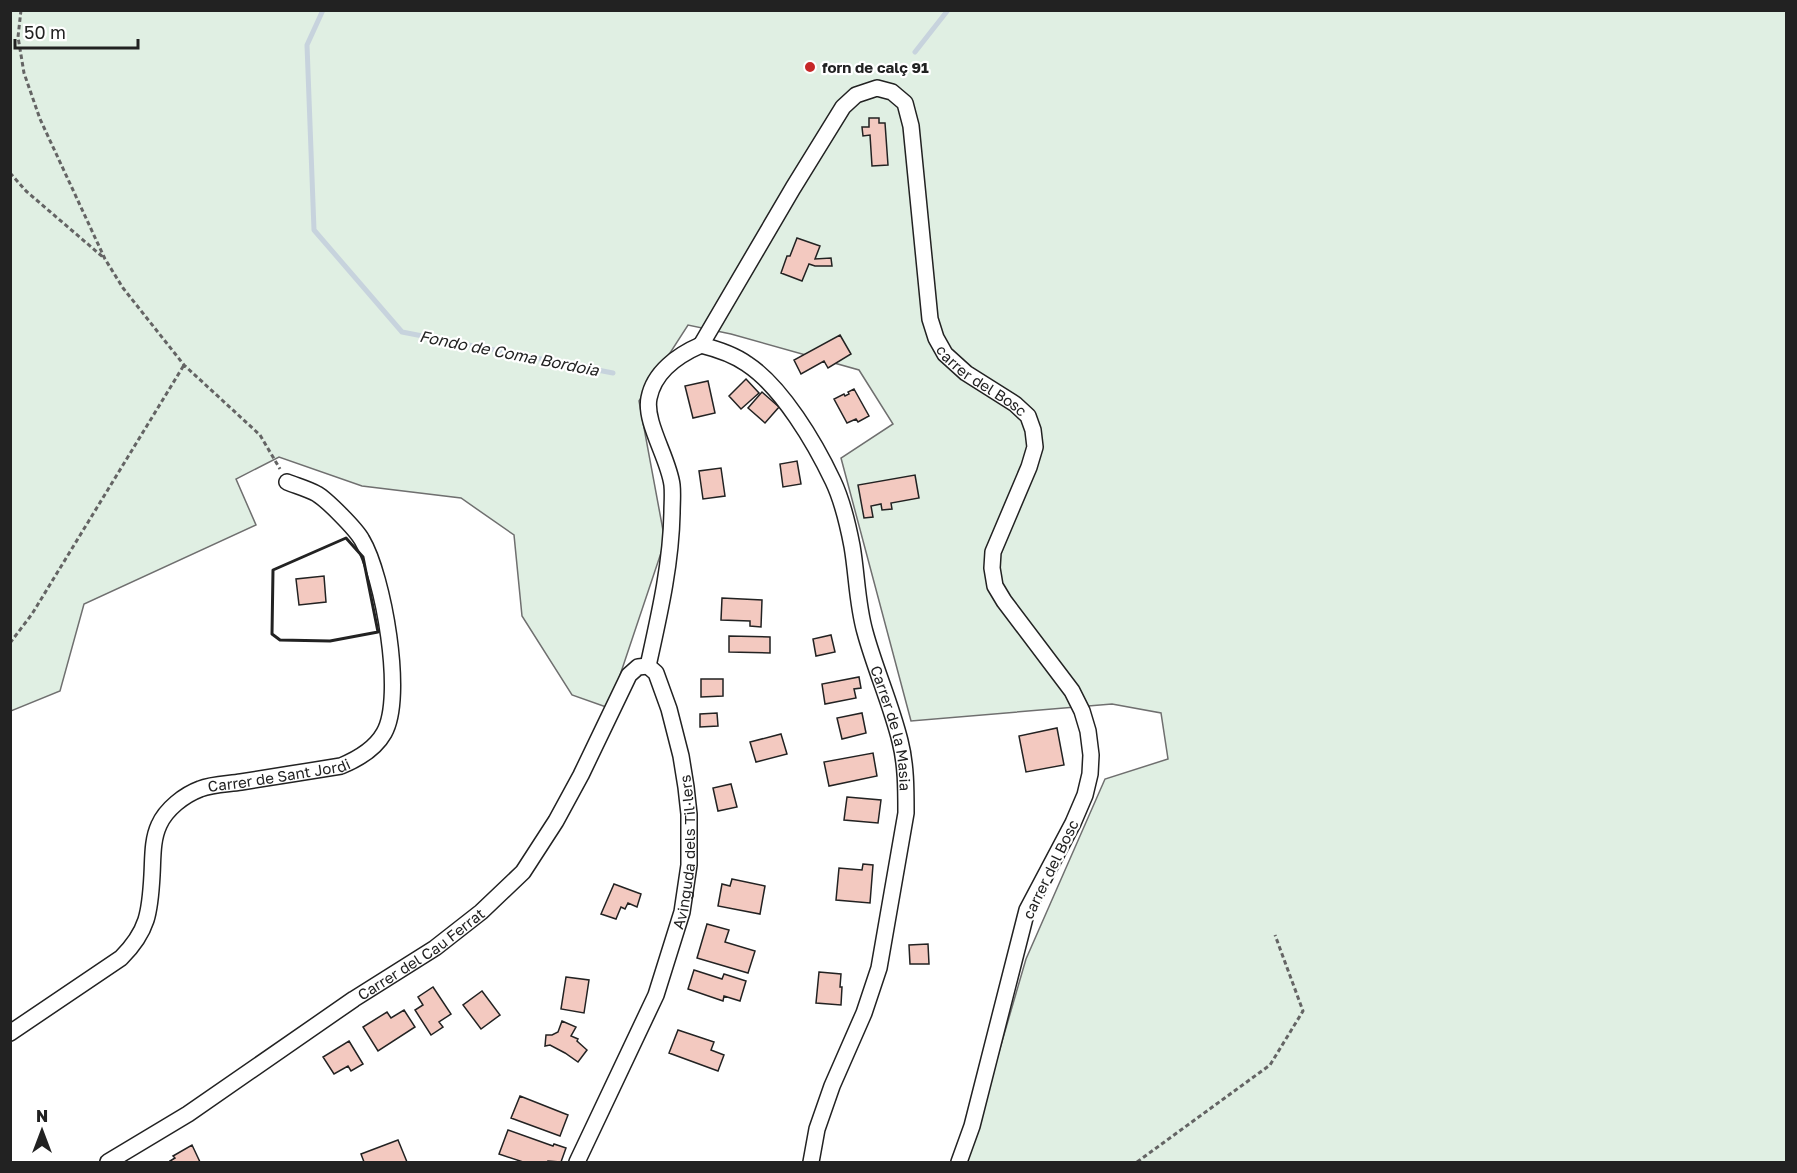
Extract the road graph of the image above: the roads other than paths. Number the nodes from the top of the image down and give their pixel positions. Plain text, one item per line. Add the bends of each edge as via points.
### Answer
1 (701, 345) junction
2 (287, 482) road end
3 (648, 666) junction
4 (10, 1033) edge
5 (108, 1162) edge
6 (577, 1162) edge
7 (811, 1162) edge
8 (959, 1162) edge

1 - 3 street via 682,353 667,367 654,382 648,400 651,422 672,485 664,590
1 - 7 street, Carrer de la Masia via 747,364 774,388 833,482 852,546 864,631 900,742 904,767 906,813 879,968 832,1086 817,1129
1 - 8 street, carrer del Bosc via 843,107 856,94 877,88 892,92 904,103 911,126 930,319 936,338 945,354 966,373 1028,416 1033,430 1035,447 1029,467 993,552 995,586 1072,691 1088,731 1090,755 1085,795 1027,910 972,1126
2 - 4 street, Carrer de Sant Jordi via 319,495 354,530 367,550 379,584 392,665 393,695 385,732 358,759 341,766 201,789 178,802 159,824 154,839 148,916 134,945 121,958
3 - 5 street, Carrer del Cau Ferrat via 638,667 629,675 581,775 523,872 481,912 435,948 188,1114
3 - 6 street, Avinguda dels Til·lers via 660,682 681,756 689,814 689,866 682,912 656,995

